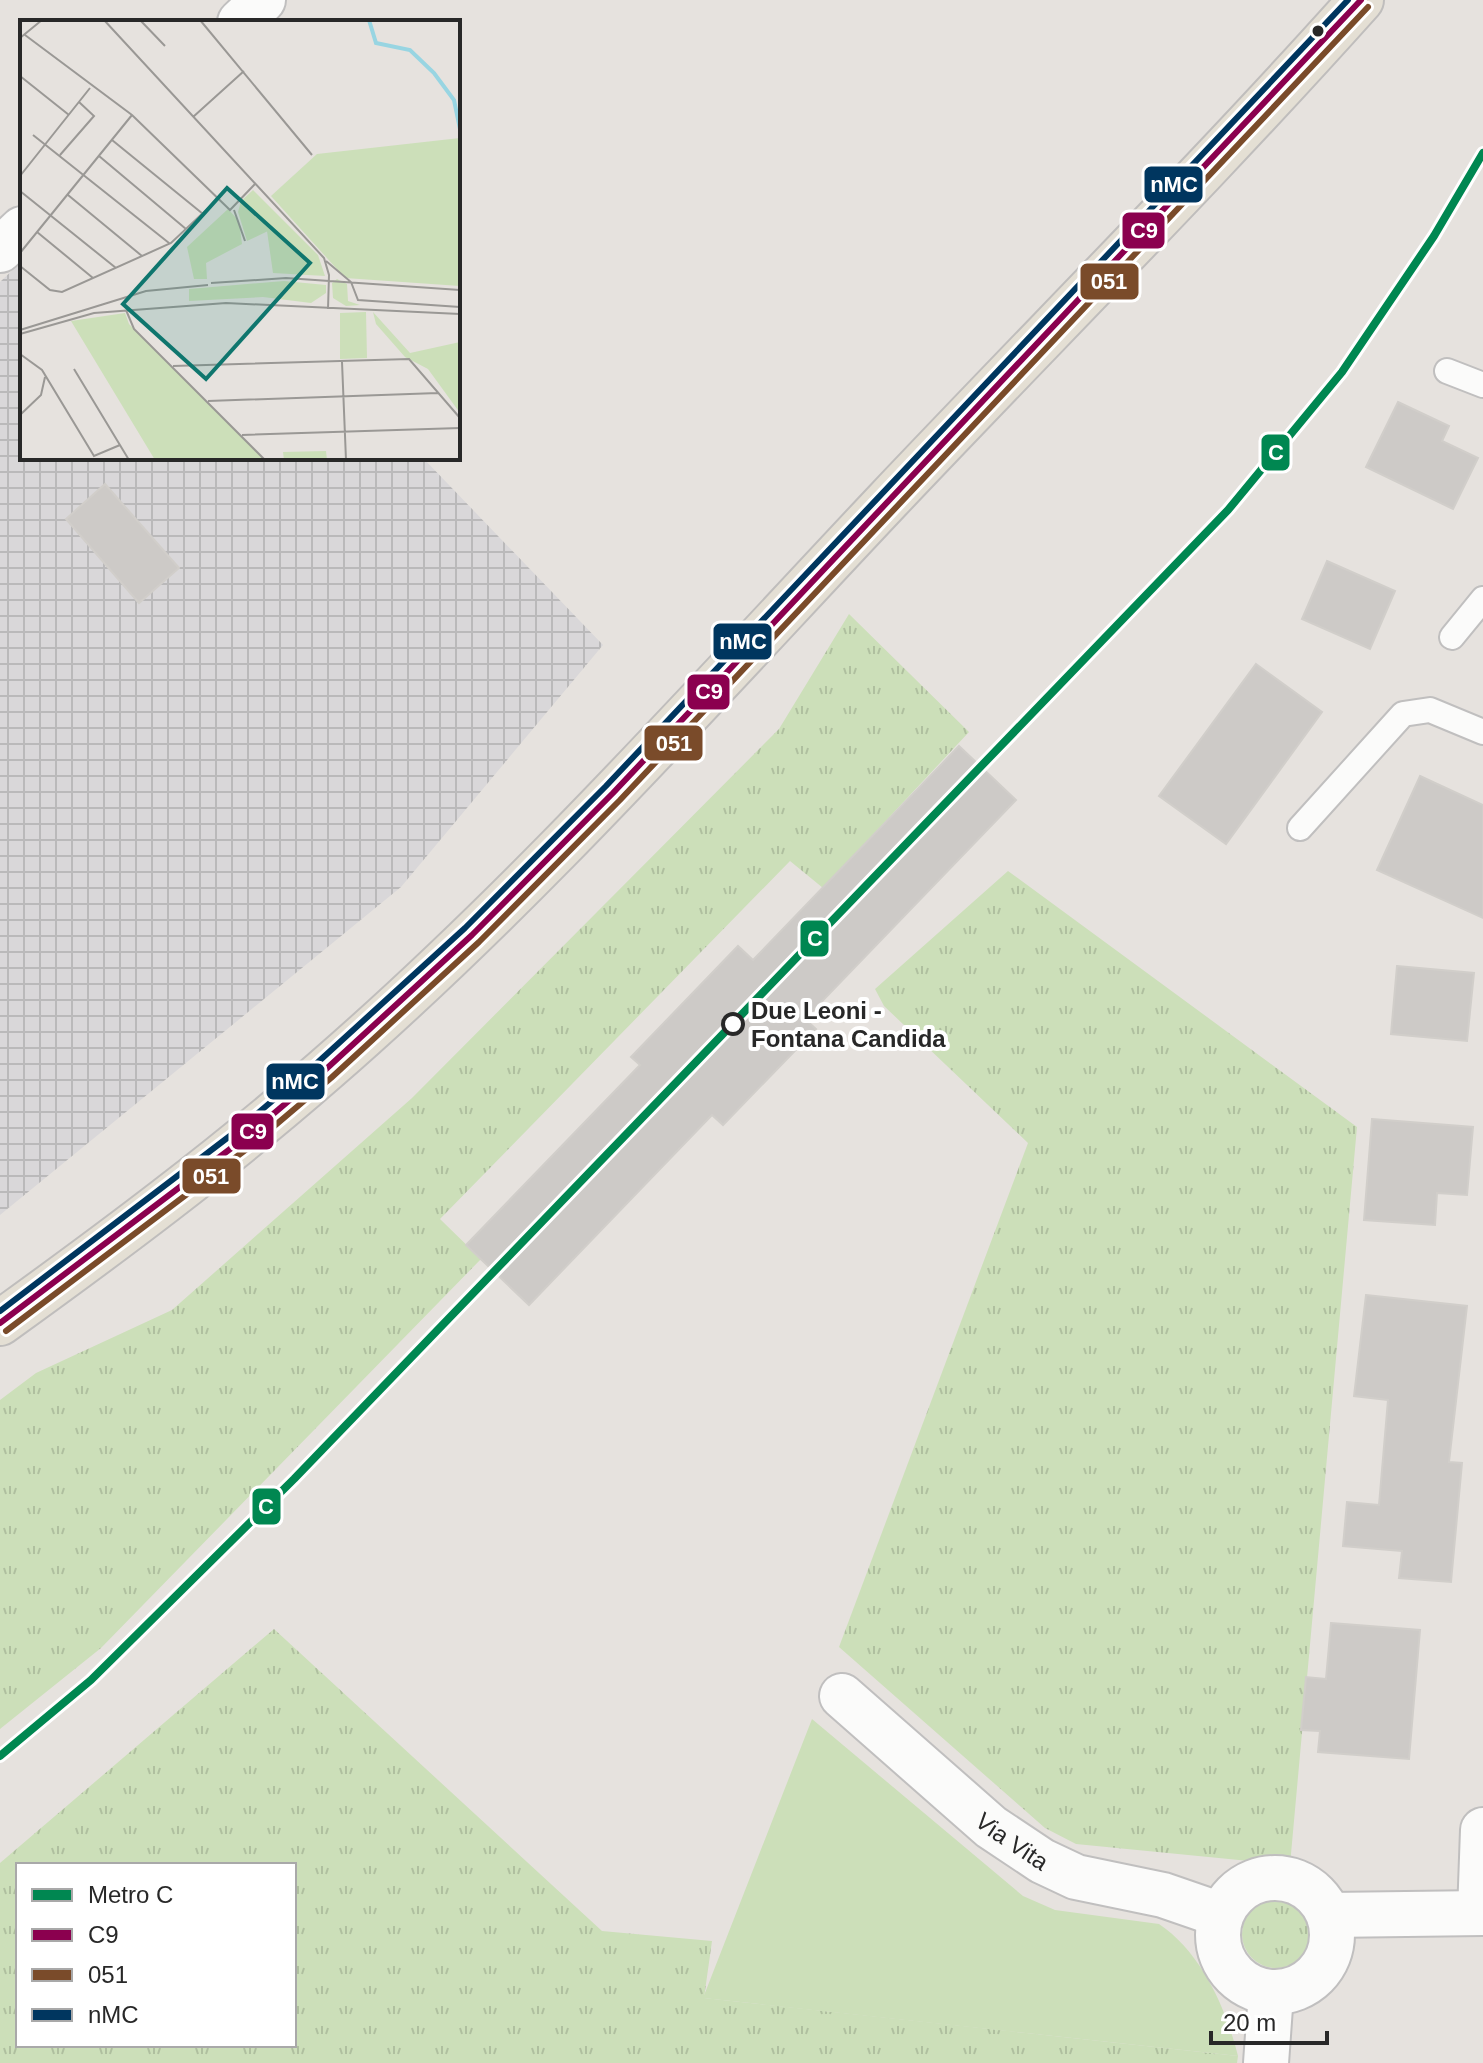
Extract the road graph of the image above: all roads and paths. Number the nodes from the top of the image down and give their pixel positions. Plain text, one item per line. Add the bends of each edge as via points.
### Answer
1 (263, 0) edge
2 (1361, 0) edge
3 (242, 20) edge
4 (20, 231) edge
5 (0, 250) edge
6 (1447, 371) dead end
7 (1483, 385) edge
8 (1483, 599) edge
9 (1452, 637) dead end
10 (1483, 732) edge
11 (1300, 828) dead end
12 (0, 1323) edge
13 (842, 1696) dead end
14 (1483, 1830) edge
15 (1482, 1913) edge
16 (1221, 1915) junction
17 (1329, 1915) junction
18 (1271, 1993) junction
19 (1266, 2063) edge

1 - 3 street
2 - 12 main road via 460,945 262,1123
4 - 5 street
6 - 7 lane
8 - 9 lane
10 - 11 lane via 1430,710 1403,714
13 - 16 street, Via Vita via 973,1812 1026,1851 1076,1877 1163,1895
14 - 15 street
15 - 17 street
16 - 17 street via 1248,1884 1280,1877 1310,1890
16 - 18 street via 1219,1953 1227,1969 1249,1987
17 - 18 street via 1330,1950 1320,1971 1302,1986
18 - 19 street

